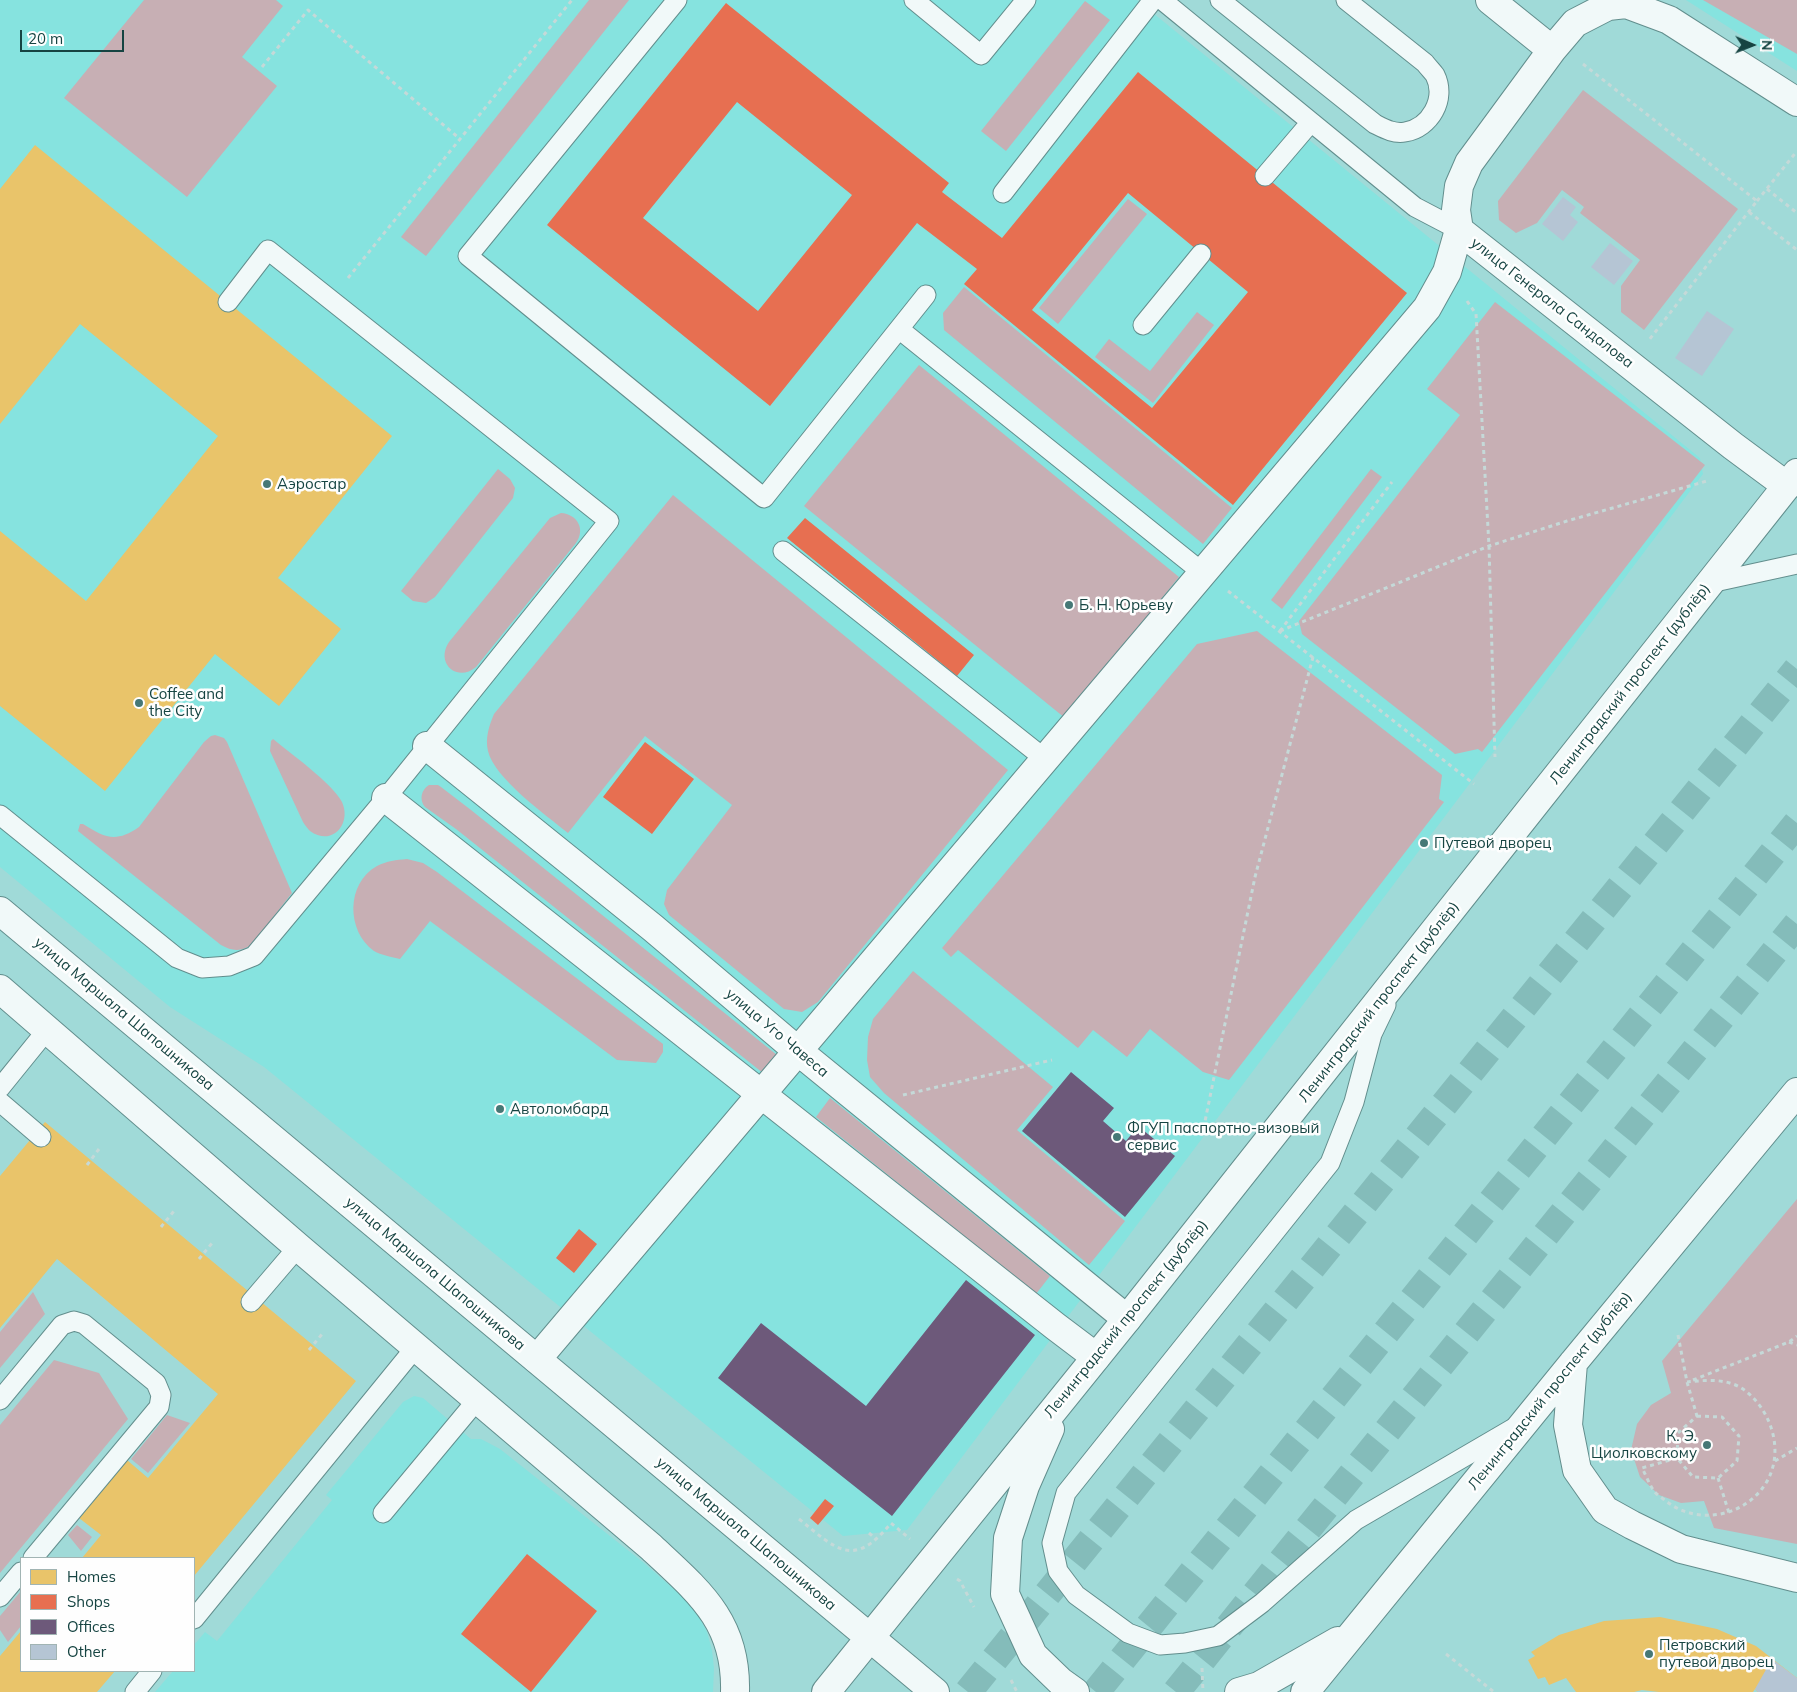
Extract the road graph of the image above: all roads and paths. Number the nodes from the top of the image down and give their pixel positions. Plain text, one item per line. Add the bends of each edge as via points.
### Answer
1 (572, 0) edge
2 (677, 0) edge
3 (914, 0) edge
4 (1026, 0) edge
5 (1152, 0) edge
6 (1162, 0) edge
7 (1220, 0) edge
8 (1346, 0) edge
9 (1490, 0) edge
10 (1552, 50) junction
11 (1579, 61) dead end
12 (262, 67) dead end
13 (1797, 102) edge
14 (1311, 122) junction
15 (460, 139) junction
16 (1797, 152) edge
17 (1265, 176) dead end
18 (1767, 189) junction
19 (1003, 193) dead end
20 (1758, 201) junction
21 (1749, 212) junction
22 (1797, 213) edge
23 (1459, 230) junction
24 (1797, 250) edge
25 (1201, 254) dead end
26 (1447, 272) junction
27 (926, 295) dead end
28 (330, 300) junction
29 (228, 302) dead end
30 (1143, 325) dead end
31 (899, 329) junction
32 (1646, 345) dead end
33 (1794, 480) edge
34 (1707, 481) dead end
35 (1392, 482) dead end
36 (1490, 546) junction
37 (782, 551) dead end
38 (1797, 564) edge
39 (1203, 573) junction
40 (1710, 583) junction
41 (1280, 631) junction
42 (1313, 657) junction
43 (427, 746) junction
44 (1494, 757) dead end
45 (1045, 760) junction
46 (1474, 784) dead end
47 (386, 798) junction
48 (0, 815) edge
49 (0, 911) edge
50 (1399, 977) junction
51 (0, 989) edge
52 (48, 1030) junction
53 (798, 1051) junction
54 (1052, 1060) dead end
55 (0, 1088) edge
56 (1797, 1092) edge
57 (762, 1095) junction
58 (898, 1097) dead end
59 (0, 1102) edge
60 (1202, 1136) dead end
61 (41, 1137) dead end
62 (99, 1149) dead end
63 (87, 1165) dead end
64 (174, 1211) dead end
65 (161, 1227) dead end
66 (213, 1242) dead end
67 (298, 1247) junction
68 (199, 1259) dead end
69 (251, 1302) dead end
70 (1127, 1319) junction
71 (323, 1333) dead end
72 (1678, 1335) dead end
73 (1797, 1336) edge
74 (1789, 1342) junction
75 (1797, 1345) edge
76 (415, 1348) junction
77 (308, 1350) dead end
78 (1096, 1357) junction
79 (537, 1359) junction
80 (1573, 1363) junction
81 (1688, 1382) junction
82 (1065, 1395) junction
83 (0, 1400) edge
84 (477, 1400) junction
85 (1697, 1416) junction
86 (1525, 1422) junction
87 (1797, 1448) edge
88 (1677, 1458) junction
89 (1774, 1461) junction
90 (1718, 1478) junction
91 (383, 1513) dead end
92 (1729, 1513) junction
93 (869, 1533) dead end
94 (877, 1540) dead end
95 (34, 1557) edge
96 (20, 1573) edge
97 (1797, 1578) edge
98 (0, 1597) edge
99 (195, 1618) edge
100 (1353, 1632) junction
101 (870, 1638) junction
102 (1446, 1654) dead end
103 (151, 1672) edge
104 (1068, 1687) edge
105 (135, 1692) edge
106 (735, 1692) edge
107 (826, 1692) edge
108 (935, 1692) edge
109 (1095, 1692) edge
110 (1239, 1692) edge
111 (1305, 1692) edge
112 (1494, 1692) edge

1 - 15 path
2 - 31 lane via 468,256 764,498
3 - 4 lane via 981,55
5 - 19 lane
6 - 14 lane
7 - 8 lane via 1376,124 1389,131 1404,132 1418,128 1431,117 1437,104 1439,89 1434,74 1425,63
9 - 10 street
10 - 13 street, улица Генерала Сандалова via 1575,23 1608,6 1626,4 1670,20
10 - 23 street, улица Генерала Сандалова via 1470,163 1459,186 1456,210
11 - 20 path
12 - 15 path via 308,10
14 - 17 lane
14 - 23 lane via 1415,207
15 - 28 path
16 - 18 path
18 - 20 path
18 - 22 path
20 - 21 path
21 - 24 path
21 - 32 path
23 - 26 street
23 - 33 street, улица Генерала Сандалова via 1734,446
25 - 30 lane
26 - 36 path via 1476,314
26 - 39 street via 1427,308
27 - 31 lane
28 - 29 lane via 268,250
28 - 43 lane via 609,522
31 - 39 lane
33 - 40 street, Ленинградский проспект (дублёр)
34 - 36 path
35 - 41 path
36 - 41 path
36 - 44 path
37 - 45 lane
38 - 40 lane
39 - 41 path
39 - 45 street
40 - 50 street, Ленинградский проспект (дублёр)
41 - 42 path
42 - 46 path
42 - 60 path via 1255,877
43 - 47 lane
43 - 53 street, улица Уго Чавеса via 653,928
45 - 53 street
47 - 48 lane via 254,956 229,966 202,968 176,958
47 - 57 street
49 - 79 street, улица Маршала Шапошникова
50 - 70 street, Ленинградский проспект (дублёр)
50 - 86 lane via 1372,1034 1354,1102 1330,1163 1066,1493 1052,1543 1058,1571 1076,1595 1128,1633 1160,1645 1218,1636 1262,1603 1356,1520
51 - 52 street
52 - 55 lane
52 - 67 street
53 - 57 street
53 - 70 street, улица Уго Чавеса
54 - 58 path
56 - 80 street, Ленинградский проспект (дублёр)
57 - 78 street
57 - 79 street
59 - 61 lane
62 - 63 path
64 - 65 path
66 - 68 path
67 - 69 lane
67 - 76 street
70 - 78 street, Ленинградский проспект (дублёр)
71 - 77 path
72 - 81 path
73 - 74 path
74 - 75 path
74 - 81 path
76 - 84 street
76 - 99 lane
78 - 82 street, Ленинградский проспект (дублёр)
79 - 101 street, улица Маршала Шапошникова
80 - 86 street, Ленинградский проспект (дублёр)
80 - 97 street via 1568,1425 1577,1470 1605,1510 1680,1549
81 - 85 path
81 - 89 path via 1715,1380 1742,1388 1762,1408 1774,1433
82 - 101 street, Ленинградский проспект (дублёр)
82 - 104 street via 1025,1486 1008,1538 1005,1594 1033,1655
83 - 95 lane via 62,1326 74,1322 84,1324 156,1383 161,1395 159,1407
84 - 91 lane
84 - 106 street via 696,1588 712,1608 725,1633 732,1657
85 - 88 path via 1678,1433
85 - 90 path via 1722,1417 1739,1436 1737,1461
86 - 100 street, Ленинградский проспект (дублёр)
87 - 89 path
88 - 90 path via 1693,1477
88 - 92 path via 1642,1468 1655,1492 1676,1509 1703,1516
89 - 92 path via 1766,1483 1750,1501
90 - 92 path
93 - 94 path
96 - 98 lane
100 - 110 street via 1259,1686
100 - 111 street, Ленинградский проспект (дублёр)
101 - 107 street, Ленинградский проспект (дублёр)
101 - 108 street, улица Маршала Шапошникова
102 - 112 path
103 - 105 lane
104 - 109 street

